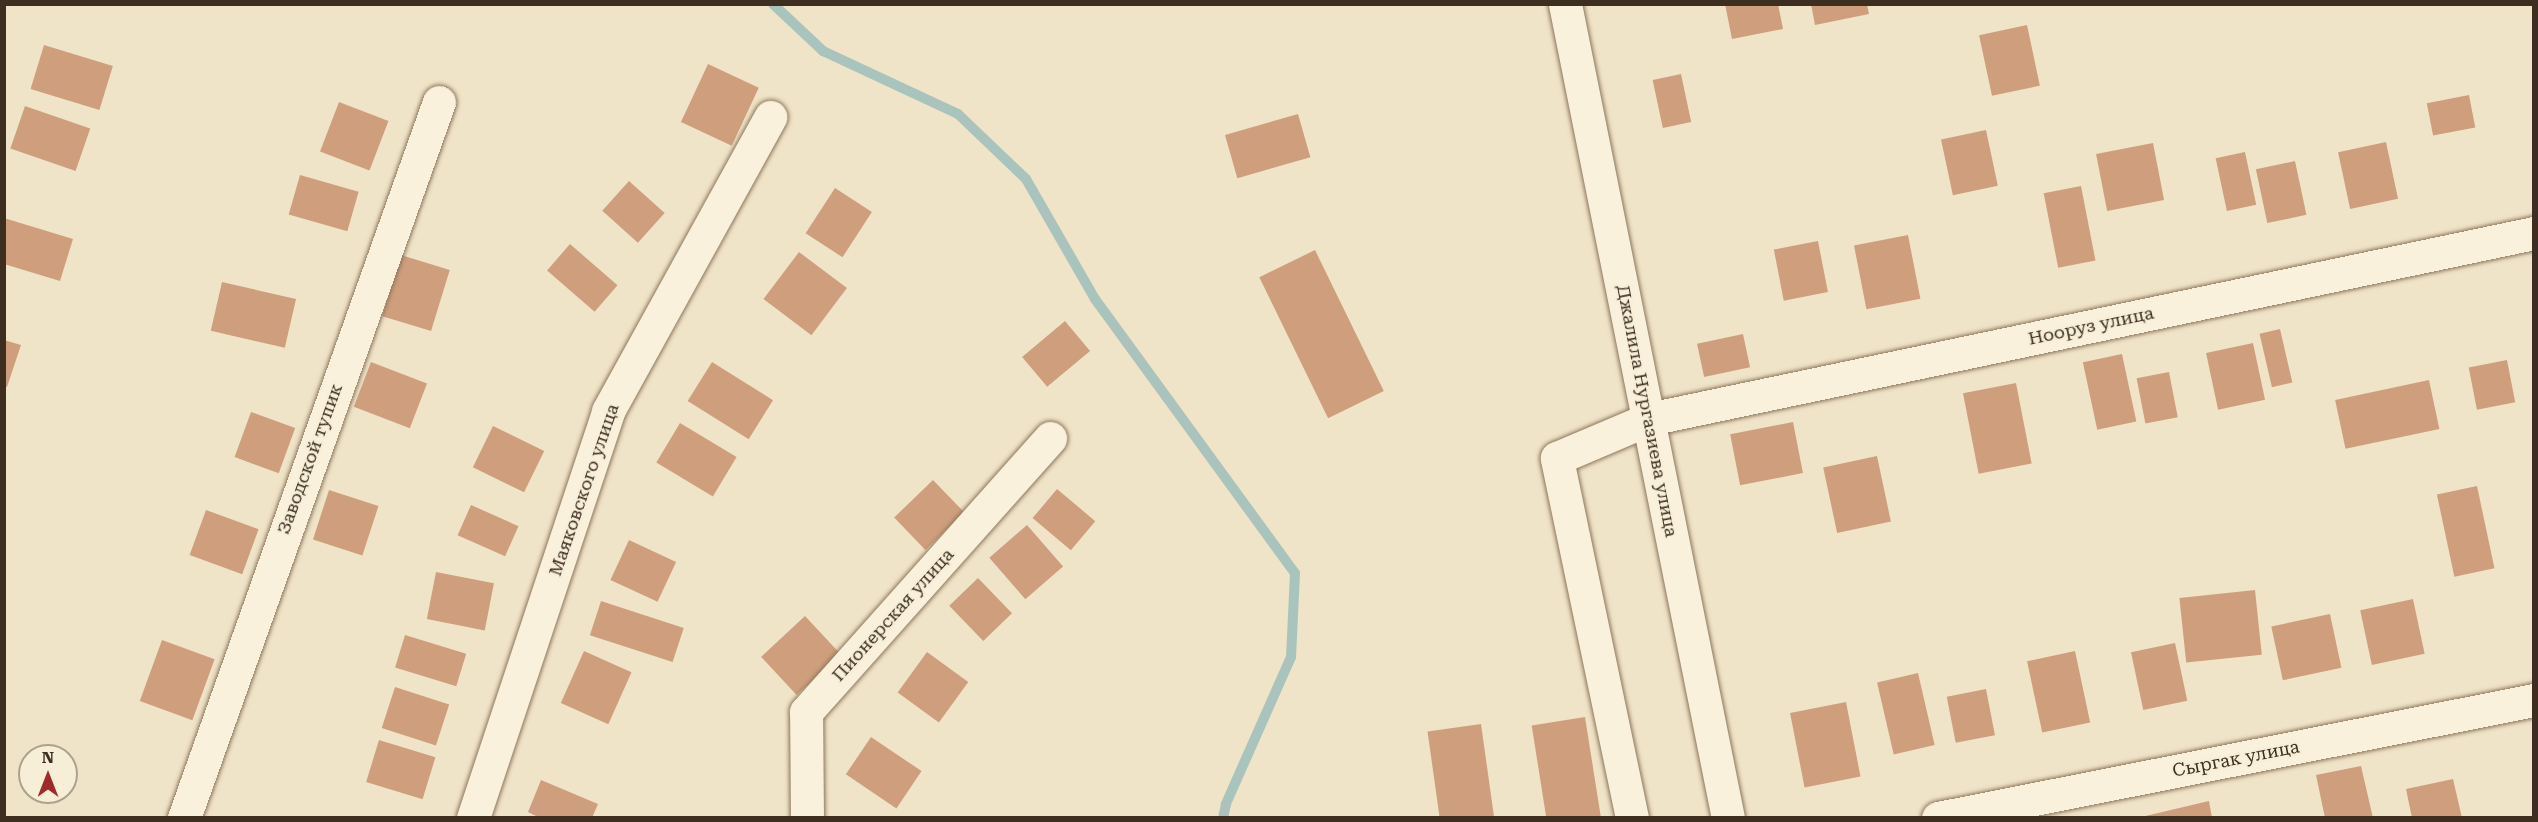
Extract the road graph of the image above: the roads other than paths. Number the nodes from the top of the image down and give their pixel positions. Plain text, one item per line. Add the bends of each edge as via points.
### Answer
1 (1565, 4) edge
2 (440, 102) dead end
3 (770, 117) dead end
4 (2534, 233) edge
5 (1648, 419) junction
6 (1050, 438) dead end
7 (2534, 700) edge
8 (184, 818) edge
9 (473, 818) edge
10 (807, 818) edge
11 (1632, 818) edge
12 (1728, 818) edge
13 (1938, 818) edge

1 - 5 street, Джалила Нургазиева улица
2 - 8 street, Заводской тупик
3 - 9 street, Маяковского улица via 608,411
4 - 5 street, Нооруз улица
5 - 11 street, Нооруз улица via 1557,458
5 - 12 street, Джалила Нургазиева улица
6 - 10 street, Пионерская улица via 806,712
7 - 13 street, Сыргак улица

